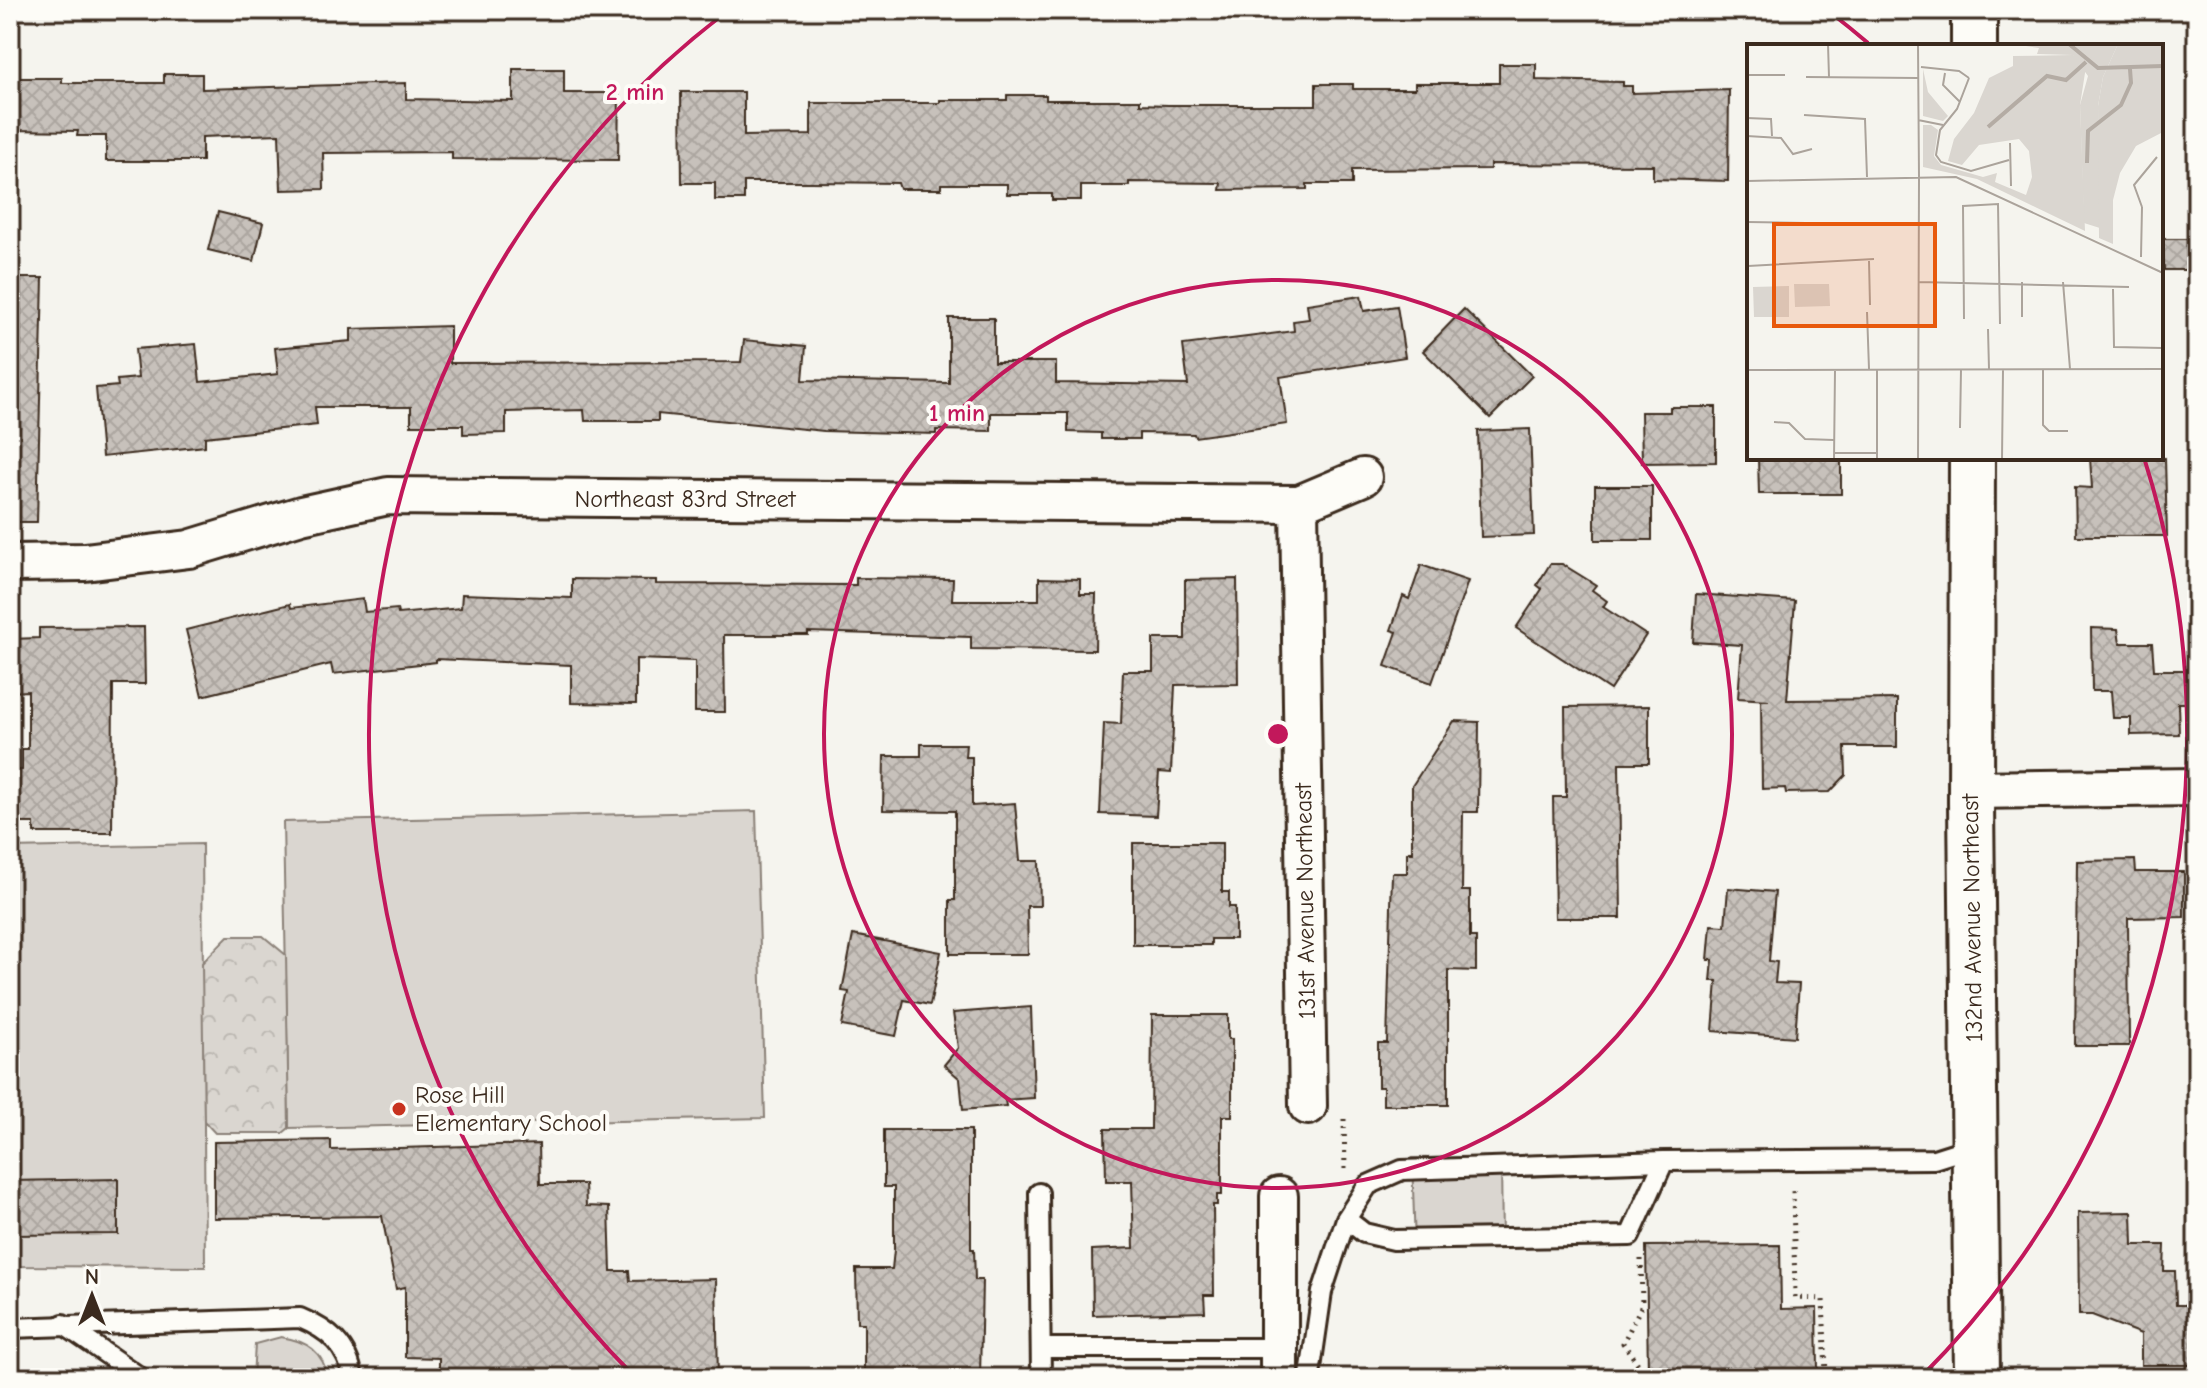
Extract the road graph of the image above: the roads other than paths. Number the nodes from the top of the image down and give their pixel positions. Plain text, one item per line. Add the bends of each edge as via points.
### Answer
1 (1974, 10) edge
2 (1974, 44) edge
3 (1972, 460) edge
4 (1363, 477) dead end
5 (1299, 504) junction
6 (10, 563) edge
7 (2197, 787) edge
8 (1971, 790) junction
9 (1308, 1106) dead end
10 (1975, 1146) junction
11 (1664, 1161) junction
12 (1039, 1193) dead end
13 (1279, 1196) dead end
14 (1346, 1219) junction
15 (63, 1324) junction
16 (10, 1328) edge
17 (1041, 1348) junction
18 (1289, 1367) edge
19 (141, 1378) edge
20 (353, 1378) edge
21 (1041, 1378) edge
22 (1977, 1378) edge

1 - 2 main road
3 - 8 main road, 132nd Avenue Northeast
4 - 5 street, Northeast 83rd Street
5 - 6 street, Northeast 83rd Street via 388,496 301,515 189,549 85,562
5 - 9 street, 131st Avenue Northeast
7 - 8 street
8 - 10 main road, 132nd Avenue Northeast
10 - 11 lane via 1934,1159
10 - 22 main road, 132nd Avenue Northeast
11 - 14 lane via 1402,1170 1368,1185
11 - 14 lane via 1630,1236 1394,1240 1364,1233
12 - 17 lane
13 - 18 street
14 - 18 lane
15 - 16 lane
15 - 19 lane
15 - 20 lane via 300,1318 322,1327 339,1343
17 - 18 lane
17 - 21 lane

